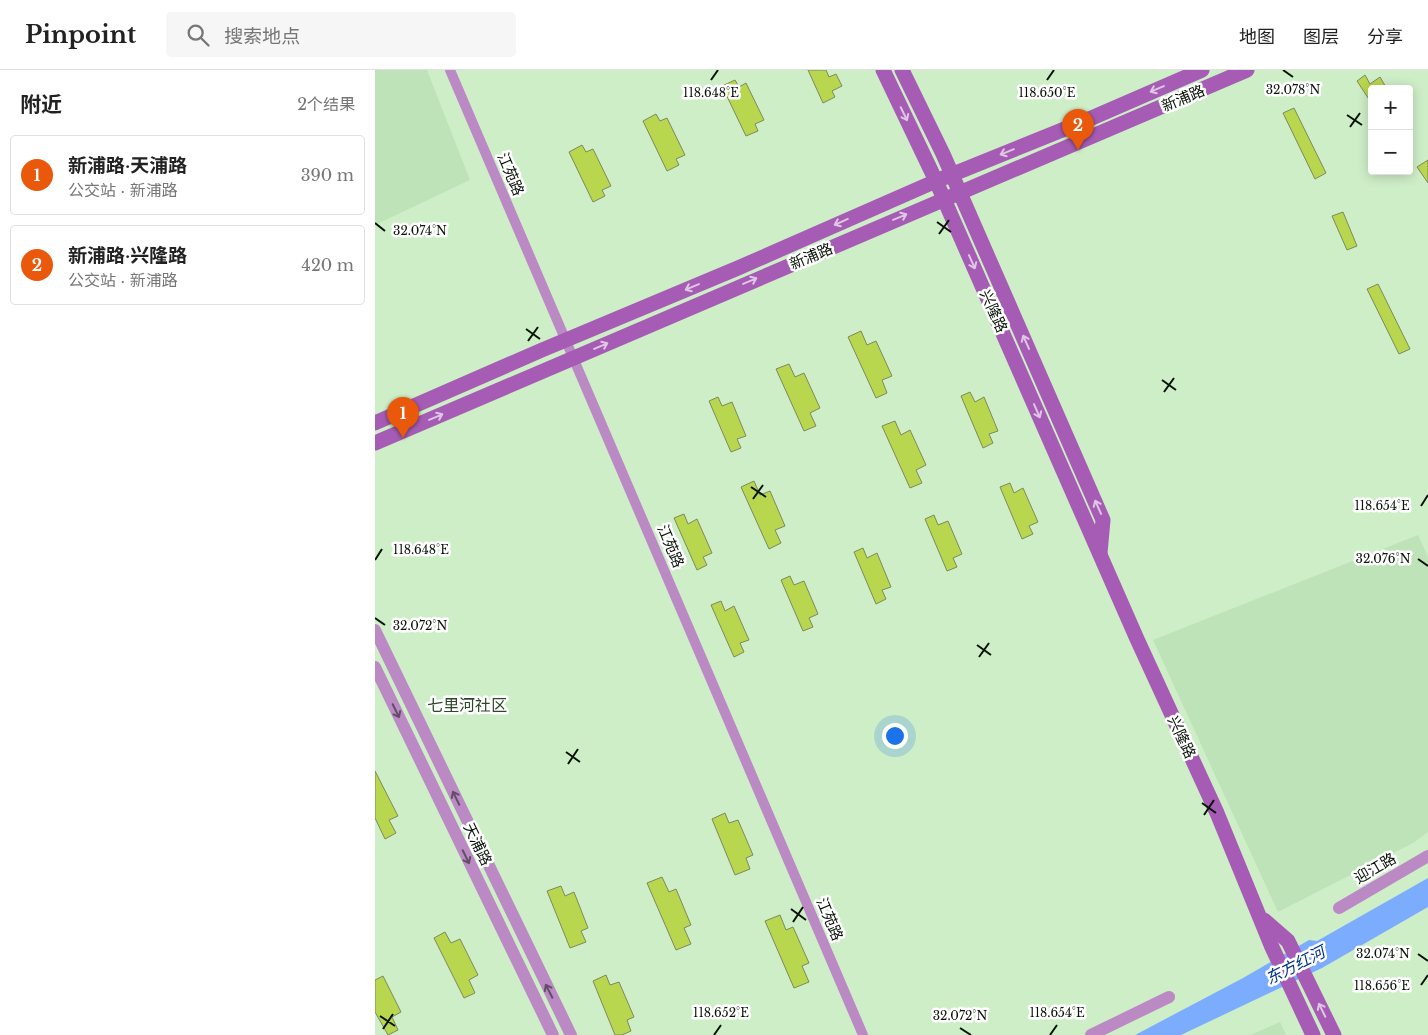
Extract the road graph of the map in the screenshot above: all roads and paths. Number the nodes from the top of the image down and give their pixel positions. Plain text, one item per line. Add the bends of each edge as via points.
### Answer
1 (450, 70) edge
2 (883, 70) edge
3 (902, 70) edge
4 (1201, 70) edge
5 (1247, 70) edge
6 (952, 174) junction
7 (937, 180) junction
8 (960, 192) junction
9 (944, 198) junction
10 (566, 340) junction
11 (573, 358) junction
12 (375, 423) edge
13 (375, 443) edge
14 (1100, 555) junction
15 (375, 630) edge
16 (375, 667) edge
17 (1428, 856) edge
18 (1339, 908) dead end
19 (1262, 919) junction
20 (1169, 997) dead end
21 (553, 1035) edge
22 (571, 1035) edge
23 (863, 1035) edge
24 (1091, 1035) edge
25 (1313, 1035) edge
26 (1334, 1035) edge

1 - 10 street, 江苑路
2 -> 7 main road, 兴隆路
3 - 6 main road, 兴隆路
4 -> 6 main road, 新浦路
5 - 8 main road, 新浦路
6 - 7 main road, 新浦路
6 - 8 main road, 兴隆路
7 - 9 main road, 兴隆路
7 -> 10 main road, 新浦路
8 - 9 main road, 新浦路
14 -> 8 main road, 兴隆路 via 1103,520
11 -> 9 main road, 新浦路
9 -> 14 main road, 兴隆路
10 - 11 street, 江苑路
10 - 12 main road, 新浦路
13 -> 11 main road, 新浦路
11 - 23 street, 江苑路
14 - 19 main road, 兴隆路
22 -> 15 street
16 -> 21 street, 天浦路
17 - 18 street, 迎江路
19 - 25 main road, 兴隆路
26 -> 19 main road, 兴隆路 via 1288,942
20 - 24 street

